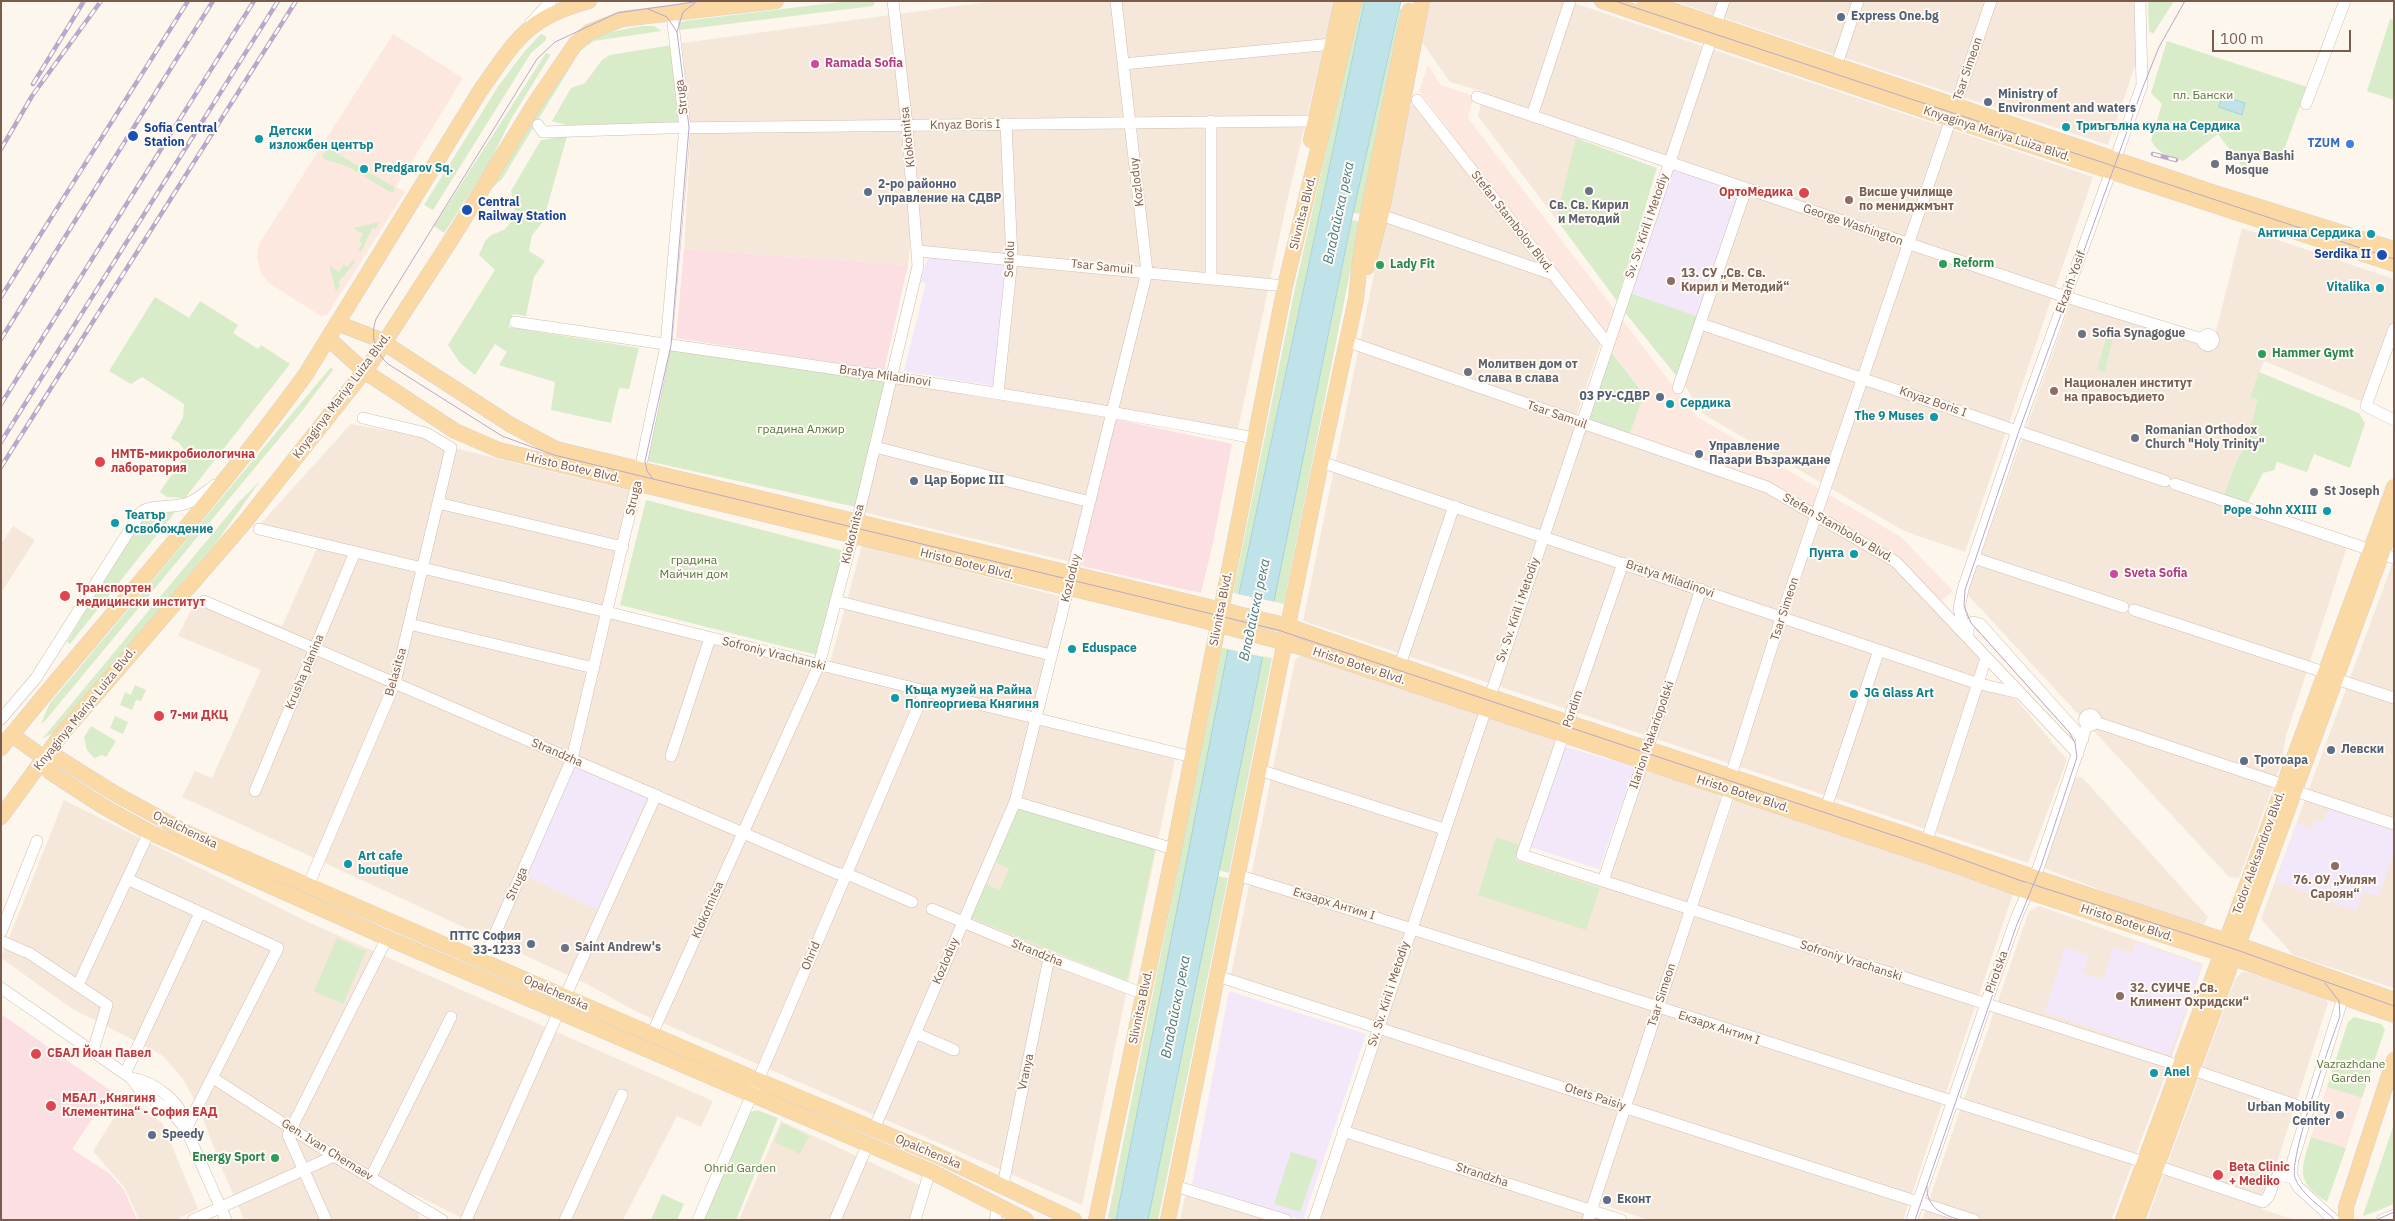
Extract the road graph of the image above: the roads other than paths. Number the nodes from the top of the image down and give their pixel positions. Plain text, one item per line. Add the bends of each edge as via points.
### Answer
1 (551, 1) edge
2 (588, 1) edge
3 (776, 1) edge
4 (893, 1) edge
5 (1116, 1) edge
6 (1342, 1) edge
7 (1354, 1) edge
8 (1422, 1) edge
9 (1570, 1) edge
10 (1602, 1) edge
11 (1645, 1) edge
12 (1724, 1) edge
13 (1858, 1) edge
14 (1991, 1) edge
15 (2140, 1) edge
16 (2345, 1) edge
17 (1409, 11) dead end
18 (672, 14) junction
19 (525, 31) junction
20 (1713, 32) junction
21 (1332, 44) junction
22 (1123, 64) junction
23 (1834, 72) junction
24 (1477, 97) dead end
25 (1417, 100) dead end
26 (2306, 104) dead end
27 (1953, 112) junction
28 (1532, 116) junction
29 (1130, 121) junction
30 (1211, 121) junction
31 (1306, 121) dead end
32 (1006, 124) junction
33 (538, 125) dead end
34 (907, 126) junction
35 (686, 127) junction
36 (1669, 163) junction
37 (2113, 165) junction
38 (1746, 189) junction
39 (1381, 216) junction
40 (1908, 244) junction
41 (2394, 249) edge
42 (918, 251) junction
43 (1012, 259) junction
44 (2394, 264) edge
45 (1146, 272) junction
46 (1552, 274) junction
47 (1212, 278) junction
48 (1285, 286) junction
49 (2066, 297) junction
50 (1356, 299) junction
51 (515, 322) dead end
52 (337, 323) junction
53 (1701, 324) junction
54 (2394, 328) edge
55 (328, 338) junction
56 (2202, 339) dead end
57 (1346, 341) junction
58 (384, 343) junction
59 (1607, 343) junction
60 (668, 345) junction
61 (364, 371) junction
62 (891, 377) junction
63 (1862, 378) junction
64 (1678, 388) dead end
65 (998, 393) junction
66 (1113, 411) junction
67 (363, 418) dead end
68 (2394, 420) edge
69 (1581, 423) junction
70 (2017, 431) junction
71 (1254, 438) junction
72 (875, 448) junction
73 (1321, 462) junction
74 (232, 471) junction
75 (639, 477) junction
76 (1767, 487) joint
77 (2394, 487) edge
78 (1090, 502) junction
79 (438, 503) junction
80 (1454, 506) junction
81 (1816, 515) junction
82 (2394, 520) edge
83 (259, 529) dead end
84 (854, 529) junction
85 (1543, 536) junction
86 (623, 547) junction
87 (355, 552) junction
88 (2382, 554) edge
89 (1974, 558) junction
90 (1623, 563) junction
91 (422, 568) junction
92 (1072, 574) junction
93 (1068, 589) junction
94 (1701, 589) junction
95 (204, 600) dead end
96 (836, 601) junction
97 (1225, 610) junction
98 (607, 612) junction
99 (1782, 618) junction
100 (409, 624) junction
101 (1284, 625) junction
102 (1222, 627) junction
103 (710, 638) junction
104 (1968, 638) junction
105 (1280, 642) junction
106 (315, 648) junction
107 (1879, 650) junction
108 (1051, 655) junction
109 (1986, 658) junction
110 (819, 665) junction
111 (1400, 665) junction
112 (594, 668) junction
113 (2331, 676) junction
114 (395, 683) junction
115 (1978, 684) junction
116 (924, 693) junction
117 (2019, 693) junction
118 (2394, 698) edge
119 (1487, 702) junction
120 (1, 719) edge
121 (1036, 720) junction
122 (1566, 728) junction
123 (12, 735) junction
124 (2083, 739) junction
125 (1, 748) edge
126 (2078, 754) junction
127 (1645, 755) junction
128 (671, 756) dead end
129 (1192, 757) junction
130 (44, 758) junction
131 (572, 759) junction
132 (1259, 770) junction
133 (1730, 783) junction
134 (2290, 788) junction
135 (256, 791) dead end
136 (656, 795) junction
137 (1015, 802) junction
138 (1826, 808) junction
139 (1, 817) edge
140 (2394, 824) edge
141 (1444, 829) junction
142 (149, 832) junction
143 (743, 833) junction
144 (37, 841) dead end
145 (1924, 848) junction
146 (1174, 849) junction
147 (1522, 855) joint
148 (846, 875) junction
149 (1237, 875) junction
150 (127, 879) junction
151 (1603, 881) junction
152 (2031, 885) junction
153 (308, 886) junction
154 (912, 902) dead end
155 (932, 909) dead end
156 (1690, 910) junction
157 (200, 913) junction
158 (963, 922) junction
159 (1411, 928) junction
160 (1, 932) edge
161 (387, 938) junction
162 (1, 941) edge
163 (2230, 950) junction
164 (1050, 958) junction
165 (483, 961) junction
166 (1217, 976) junction
167 (78, 985) junction
168 (1, 988) edge
169 (2345, 991) junction
170 (1144, 994) junction
171 (565, 997) junction
172 (2394, 1000) edge
173 (1986, 1004) junction
174 (1657, 1007) junction
175 (559, 1011) junction
176 (2394, 1016) edge
177 (451, 1017) dead end
178 (1378, 1027) junction
179 (915, 1033) junction
180 (652, 1034) junction
181 (954, 1050) dead end
182 (93, 1052) junction
183 (2394, 1060) edge
184 (2186, 1068) junction
185 (128, 1076) junction
186 (213, 1078) junction
187 (757, 1080) junction
188 (622, 1095) dead end
189 (751, 1095) junction
190 (1952, 1103) junction
191 (1624, 1107) junction
192 (2307, 1108) junction
193 (291, 1128) junction
194 (186, 1129) junction
195 (874, 1129) junction
196 (1344, 1131) junction
197 (868, 1144) junction
198 (334, 1156) junction
199 (2151, 1164) junction
200 (303, 1170) junction
201 (930, 1171) junction
202 (371, 1177) junction
203 (2293, 1178) junction
204 (1003, 1185) junction
205 (1175, 1186) junction
206 (1918, 1202) junction
207 (420, 1206) junction
208 (220, 1208) junction
209 (996, 1212) edge
210 (2346, 1213) edge
211 (1589, 1215) edge
212 (2394, 1215) edge
213 (193, 1220) edge
214 (226, 1220) edge
215 (326, 1220) edge
216 (425, 1220) edge
217 (442, 1220) edge
218 (466, 1220) edge
219 (564, 1220) edge
220 (698, 1220) edge
221 (835, 1220) edge
222 (915, 1220) edge
223 (1026, 1220) edge
224 (1074, 1220) edge
225 (1096, 1220) edge
226 (1168, 1220) edge
227 (1286, 1220) edge
228 (1314, 1220) edge
229 (1621, 1220) edge
230 (1912, 1220) edge
231 (1974, 1220) edge
232 (2123, 1220) edge
233 (2137, 1220) edge
234 (2335, 1220) edge
235 (2382, 1220) edge

1 - 19 street
2 - 19 main road via 554,11
3 - 18 main road, Knyaginya Mariya Luiza Blvd.
4 - 34 street, Klokotnitsa
5 - 22 street, Kozloduy
6 - 21 main road
7 - 48 main road, Slivnitsa Blvd.
8 - 39 main road
9 - 28 street
10 - 20 main road, Knyaginya Mariya Luiza Blvd.
11 - 20 main road, Knyaginya Mariya Luiza Blvd.
12 - 20 street, Sv. Sv. Kiril i Metodiy
13 - 23 street
14 - 27 street, Tsar Simeon
15 - 37 street, Ekzarh Yosif via 2142,85
16 - 26 street
17 - 50 main road via 1367,219
18 - 35 street, Struga
18 - 58 main road, Knyaginya Mariya Luiza Blvd. via 622,19 589,32 576,43
19 - 52 main road via 480,91
20 - 23 main road, Knyaginya Mariya Luiza Blvd.
20 - 36 street, Sv. Sv. Kiril i Metodiy
21 - 22 street
21 - 48 main road
22 - 29 street, Kozloduy
23 - 27 main road, Knyaginya Mariya Luiza Blvd.
24 - 28 street, George Washington
25 - 46 street, Stefan Stambolov Blvd.
27 - 37 main road, Knyaginya Mariya Luiza Blvd.
27 - 40 street, Tsar Simeon
28 - 36 street, George Washington
29 - 30 street, Knyaz Boris I
29 - 32 street, Knyaz Boris I
29 - 45 street, Kozloduy
30 - 31 street, Knyaz Boris I
30 - 47 street
32 - 34 street, Knyaz Boris I
32 - 43 street, Seliolu
33 - 35 street, Knyaz Boris I via 543,132
34 - 35 street, Knyaz Boris I
34 - 42 street, Klokotnitsa
35 - 60 street, Struga
36 - 38 street, George Washington
36 - 59 street, Sv. Sv. Kiril i Metodiy
37 - 41 main road, Knyaginya Mariya Luiza Blvd.
37 - 44 main road, Knyaginya Mariya Luiza Blvd.
37 - 49 street, Ekzarh Yosif
38 - 40 street, George Washington
38 - 53 street
39 - 46 street
39 - 50 main road
40 - 49 street, George Washington
40 - 63 street, Tsar Simeon
42 - 43 street, Tsar Samuil
42 - 62 street, Klokotnitsa via 918,266
43 - 45 street, Tsar Samuil
43 - 65 street, Seliolu
45 - 47 street, Tsar Samuil
45 - 66 street, Kozloduy
46 - 59 street, Stefan Stambolov Blvd.
47 - 48 street, Tsar Samuil
48 - 71 main road, Slivnitsa Blvd.
49 - 56 street, George Washington
49 - 70 street, Ekzarh Yosif
50 - 57 main road
51 - 60 street, Bratya Miladinovi
52 - 55 main road
52 - 58 main road, Hristo Botev Blvd.
53 - 63 street, Knyaz Boris I
53 - 64 street
54 - 68 street via 2366,406
55 - 61 main road, Hristo Botev Blvd.
55 - 74 main road via 302,380
57 - 69 street, Tsar Samuil
57 - 73 main road
58 - 61 main road, Knyaginya Mariya Luiza Blvd.
58 - 75 main road, Hristo Botev Blvd. via 533,438
59 - 69 street, Sv. Sv. Kiril i Metodiy
60 - 62 street, Bratya Miladinovi
60 - 75 street, Struga
61 - 75 main road, Hristo Botev Blvd. via 455,431 483,445 552,464
61 - 130 main road, Knyaginya Mariya Luiza Blvd. via 245,522
62 - 65 street, Bratya Miladinovi
62 - 72 street, Klokotnitsa
63 - 70 street, Knyaz Boris I
63 - 81 street, Tsar Simeon
65 - 66 street, Bratya Miladinovi
66 - 71 street, Bratya Miladinovi
66 - 78 street, Kozloduy
67 - 79 street, Belasitsa via 426,433 451,448
69 - 76 street, Tsar Samuil
69 - 85 street, Sv. Sv. Kiril i Metodiy
70 - 88 street, Knyaz Boris I
70 - 89 street, Ekzarh Yosif
71 - 97 main road, Slivnitsa Blvd.
72 - 78 street
72 - 84 street, Klokotnitsa
73 - 80 street, Bratya Miladinovi
73 - 101 main road
74 - 120 street via 186,504 158,505 141,512 36,678
74 - 123 main road
75 - 84 main road, Hristo Botev Blvd.
75 - 86 street, Struga
76 - 81 street, Stefan Stambolov Blvd.
77 - 88 main road, Todor Aleksandrov Blvd.
78 - 92 street, Kozloduy
79 - 86 street
79 - 91 street, Belasitsa
80 - 85 street, Bratya Miladinovi
80 - 111 street
81 - 99 street, Tsar Simeon
81 - 104 street, Stefan Stambolov Blvd. via 1896,562
82 - 88 main road, Todor Aleksandrov Blvd.
83 - 87 street, Sofroniy Vrachanski
84 - 92 main road, Hristo Botev Blvd.
84 - 93 main road, Hristo Botev Blvd.
84 - 96 street, Klokotnitsa
85 - 90 street, Bratya Miladinovi
85 - 119 street, Sv. Sv. Kiril i Metodiy
86 - 98 street, Struga
87 - 91 street, Sofroniy Vrachanski
87 - 106 street, Krusha planina
88 - 113 main road, Todor Aleksandrov Blvd.
89 - 104 street, Stefan Stambolov Blvd. via 1960,603 1961,622
89 - 113 street
90 - 94 street, Bratya Miladinovi
90 - 122 street, Pordim
91 - 98 street, Sofroniy Vrachanski
91 - 100 street, Belasitsa
92 - 93 street, Kozloduy
92 - 97 main road, Hristo Botev Blvd.
93 - 102 main road, Hristo Botev Blvd.
93 - 108 street, Kozloduy
94 - 99 street, Bratya Miladinovi
94 - 127 street, Ilarion Makariopolski
95 - 106 street, Strandzha
96 - 108 street
96 - 110 street, Klokotnitsa
97 - 101 main road, Hristo Botev Blvd.
97 - 102 main road, Slivnitsa Blvd.
98 - 103 street, Sofroniy Vrachanski
98 - 112 street, Struga
99 - 107 street, Bratya Miladinovi
99 - 133 street, Tsar Simeon
100 - 112 street
100 - 114 street, Belasitsa
101 - 105 main road
101 - 111 main road, Hristo Botev Blvd.
102 - 105 main road, Hristo Botev Blvd.
102 - 129 main road, Slivnitsa Blvd.
103 - 110 street, Sofroniy Vrachanski
103 - 128 street
104 - 109 street, Stefan Stambolov Blvd.
104 - 124 street via 1968,626 1975,622 1980,624
105 - 119 main road, Hristo Botev Blvd.
105 - 132 main road
106 - 114 street, Strandzha
106 - 135 street, Krusha planina
107 - 115 street, Bratya Miladinovi
107 - 138 street
108 - 121 street, Kozloduy
109 - 115 street
109 - 117 street, Stefan Stambolov Blvd.
110 - 116 street, Sofroniy Vrachanski
110 - 143 street, Klokotnitsa
111 - 119 main road, Hristo Botev Blvd.
112 - 131 street, Struga
113 - 118 street
113 - 134 main road, Todor Aleksandrov Blvd.
114 - 131 street, Strandzha
114 - 153 street, Belasitsa
115 - 117 street, Bratya Miladinovi
115 - 145 street
116 - 121 street, Sofroniy Vrachanski
116 - 148 street, Ohrid
117 - 126 street, Stefan Stambolov Blvd.
119 - 122 main road, Hristo Botev Blvd.
119 - 141 street, Sv. Sv. Kiril i Metodiy
121 - 129 street, Sofroniy Vrachanski
121 - 137 street, Kozloduy
122 - 127 main road, Hristo Botev Blvd.
122 - 147 street, Pordim
123 - 125 main road
123 - 130 main road, Opalchenska
124 - 126 street, Pirotska
124 - 134 street, Pirotska via 2091,724
126 - 152 street, Pirotska
127 - 133 main road, Hristo Botev Blvd.
127 - 151 street, Ilarion Makariopolski
129 - 146 main road, Slivnitsa Blvd.
130 - 139 main road, Knyaginya Mariya Luiza Blvd.
130 - 142 main road, Opalchenska via 50,772
130 - 153 main road, Opalchenska via 60,759 189,834
131 - 136 street, Strandzha
131 - 165 street, Struga
132 - 141 street
132 - 149 main road
133 - 138 main road, Hristo Botev Blvd.
133 - 145 main road, Hristo Botev Blvd.
133 - 156 street, Tsar Simeon
134 - 140 street
134 - 163 main road, Todor Aleksandrov Blvd.
136 - 143 street, Strandzha
136 - 171 street
137 - 146 street
137 - 158 street, Kozloduy
138 - 145 main road, Hristo Botev Blvd.
141 - 159 street, Sv. Sv. Kiril i Metodiy
142 - 150 street
142 - 161 main road, Opalchenska
143 - 148 street, Strandzha
143 - 180 street, Klokotnitsa
144 - 160 street
145 - 152 main road, Hristo Botev Blvd.
146 - 170 main road, Slivnitsa Blvd.
147 - 151 street, Sofroniy Vrachanski
148 - 154 street, Strandzha
148 - 187 street, Ohrid
149 - 159 street, Екзарх Антим I
149 - 166 main road
150 - 157 street
150 - 167 street
151 - 156 street, Sofroniy Vrachanski
152 - 163 main road, Hristo Botev Blvd.
152 - 173 street, Pirotska
153 - 165 main road, Opalchenska
155 - 158 street, Strandzha
156 - 173 street, Sofroniy Vrachanski
156 - 174 street, Tsar Simeon
157 - 185 street
157 - 186 street via 278,948
158 - 164 street, Strandzha
158 - 179 street, Kozloduy
159 - 174 street, Екзарх Антим I
159 - 178 street, Sv. Sv. Kiril i Metodiy
161 - 175 main road, Opalchenska
161 - 193 street
162 - 167 street via 28,953
163 - 169 main road, Hristo Botev Blvd.
163 - 184 main road, Todor Aleksandrov Blvd.
164 - 170 street, Strandzha
164 - 204 street, Vranya
165 - 171 main road, Opalchenska
166 - 178 street, Otets Paisiy
166 - 205 main road
167 - 182 street via 107,1005
168 - 182 street
169 - 172 main road, Hristo Botev Blvd.
169 - 176 main road, Hristo Botev Blvd.
169 - 192 street
170 - 225 main road, Slivnitsa Blvd.
171 - 180 main road, Opalchenska
173 - 184 street, Sofroniy Vrachanski
173 - 190 street, Pirotska
174 - 190 street, Екзарх Антим I
174 - 191 street, Tsar Simeon
175 - 189 main road, Opalchenska
175 - 218 street
177 - 202 street
178 - 191 street, Otets Paisiy
178 - 196 street, Sv. Sv. Kiril i Metodiy
179 - 181 street
179 - 195 street, Kozloduy
180 - 187 main road, Opalchenska
182 - 185 street
183 - 210 main road
184 - 192 street, Sofroniy Vrachanski
184 - 199 main road, Todor Aleksandrov Blvd.
185 - 194 street via 143,1080 171,1099 181,1109
186 - 193 street, Gen. Ivan Chernaev
186 - 194 street
187 - 189 street, Ohrid
187 - 195 main road, Opalchenska
188 - 219 street
189 - 197 main road, Opalchenska
189 - 220 street, Ohrid
190 - 199 street, Екзарх Антим I
190 - 206 street, Pirotska
191 - 206 street, Otets Paisiy
191 - 211 street, Tsar Simeon
192 - 203 street via 2292,1164
193 - 198 street, Gen. Ivan Chernaev
193 - 200 street via 288,1135
194 - 208 street
195 - 204 main road, Opalchenska
196 - 211 street, Strandzha
196 - 228 street, Sv. Sv. Kiril i Metodiy
197 - 201 main road, Opalchenska
197 - 221 street
198 - 200 street
198 - 202 street, Gen. Ivan Chernaev
199 - 203 street, Екзарх Антим I via 2263,1202 2268,1199 2279,1174
199 - 232 main road, Todor Aleksandrov Blvd.
199 - 233 main road, Todor Aleksandrov Blvd.
200 - 208 street
200 - 215 street
201 - 209 main road, Opalchenska
201 - 222 street
202 - 207 street, Gen. Ivan Chernaev
203 - 234 street via 2302,1192
204 - 224 main road, Opalchenska
205 - 226 main road
205 - 227 street
206 - 230 street, Pirotska
206 - 231 street, Otets Paisiy
207 - 216 street
207 - 217 street, Gen. Ivan Chernaev
208 - 213 street
208 - 214 street
209 - 223 main road, Opalchenska
210 - 234 main road
211 - 229 street, Strandzha
212 - 235 street

